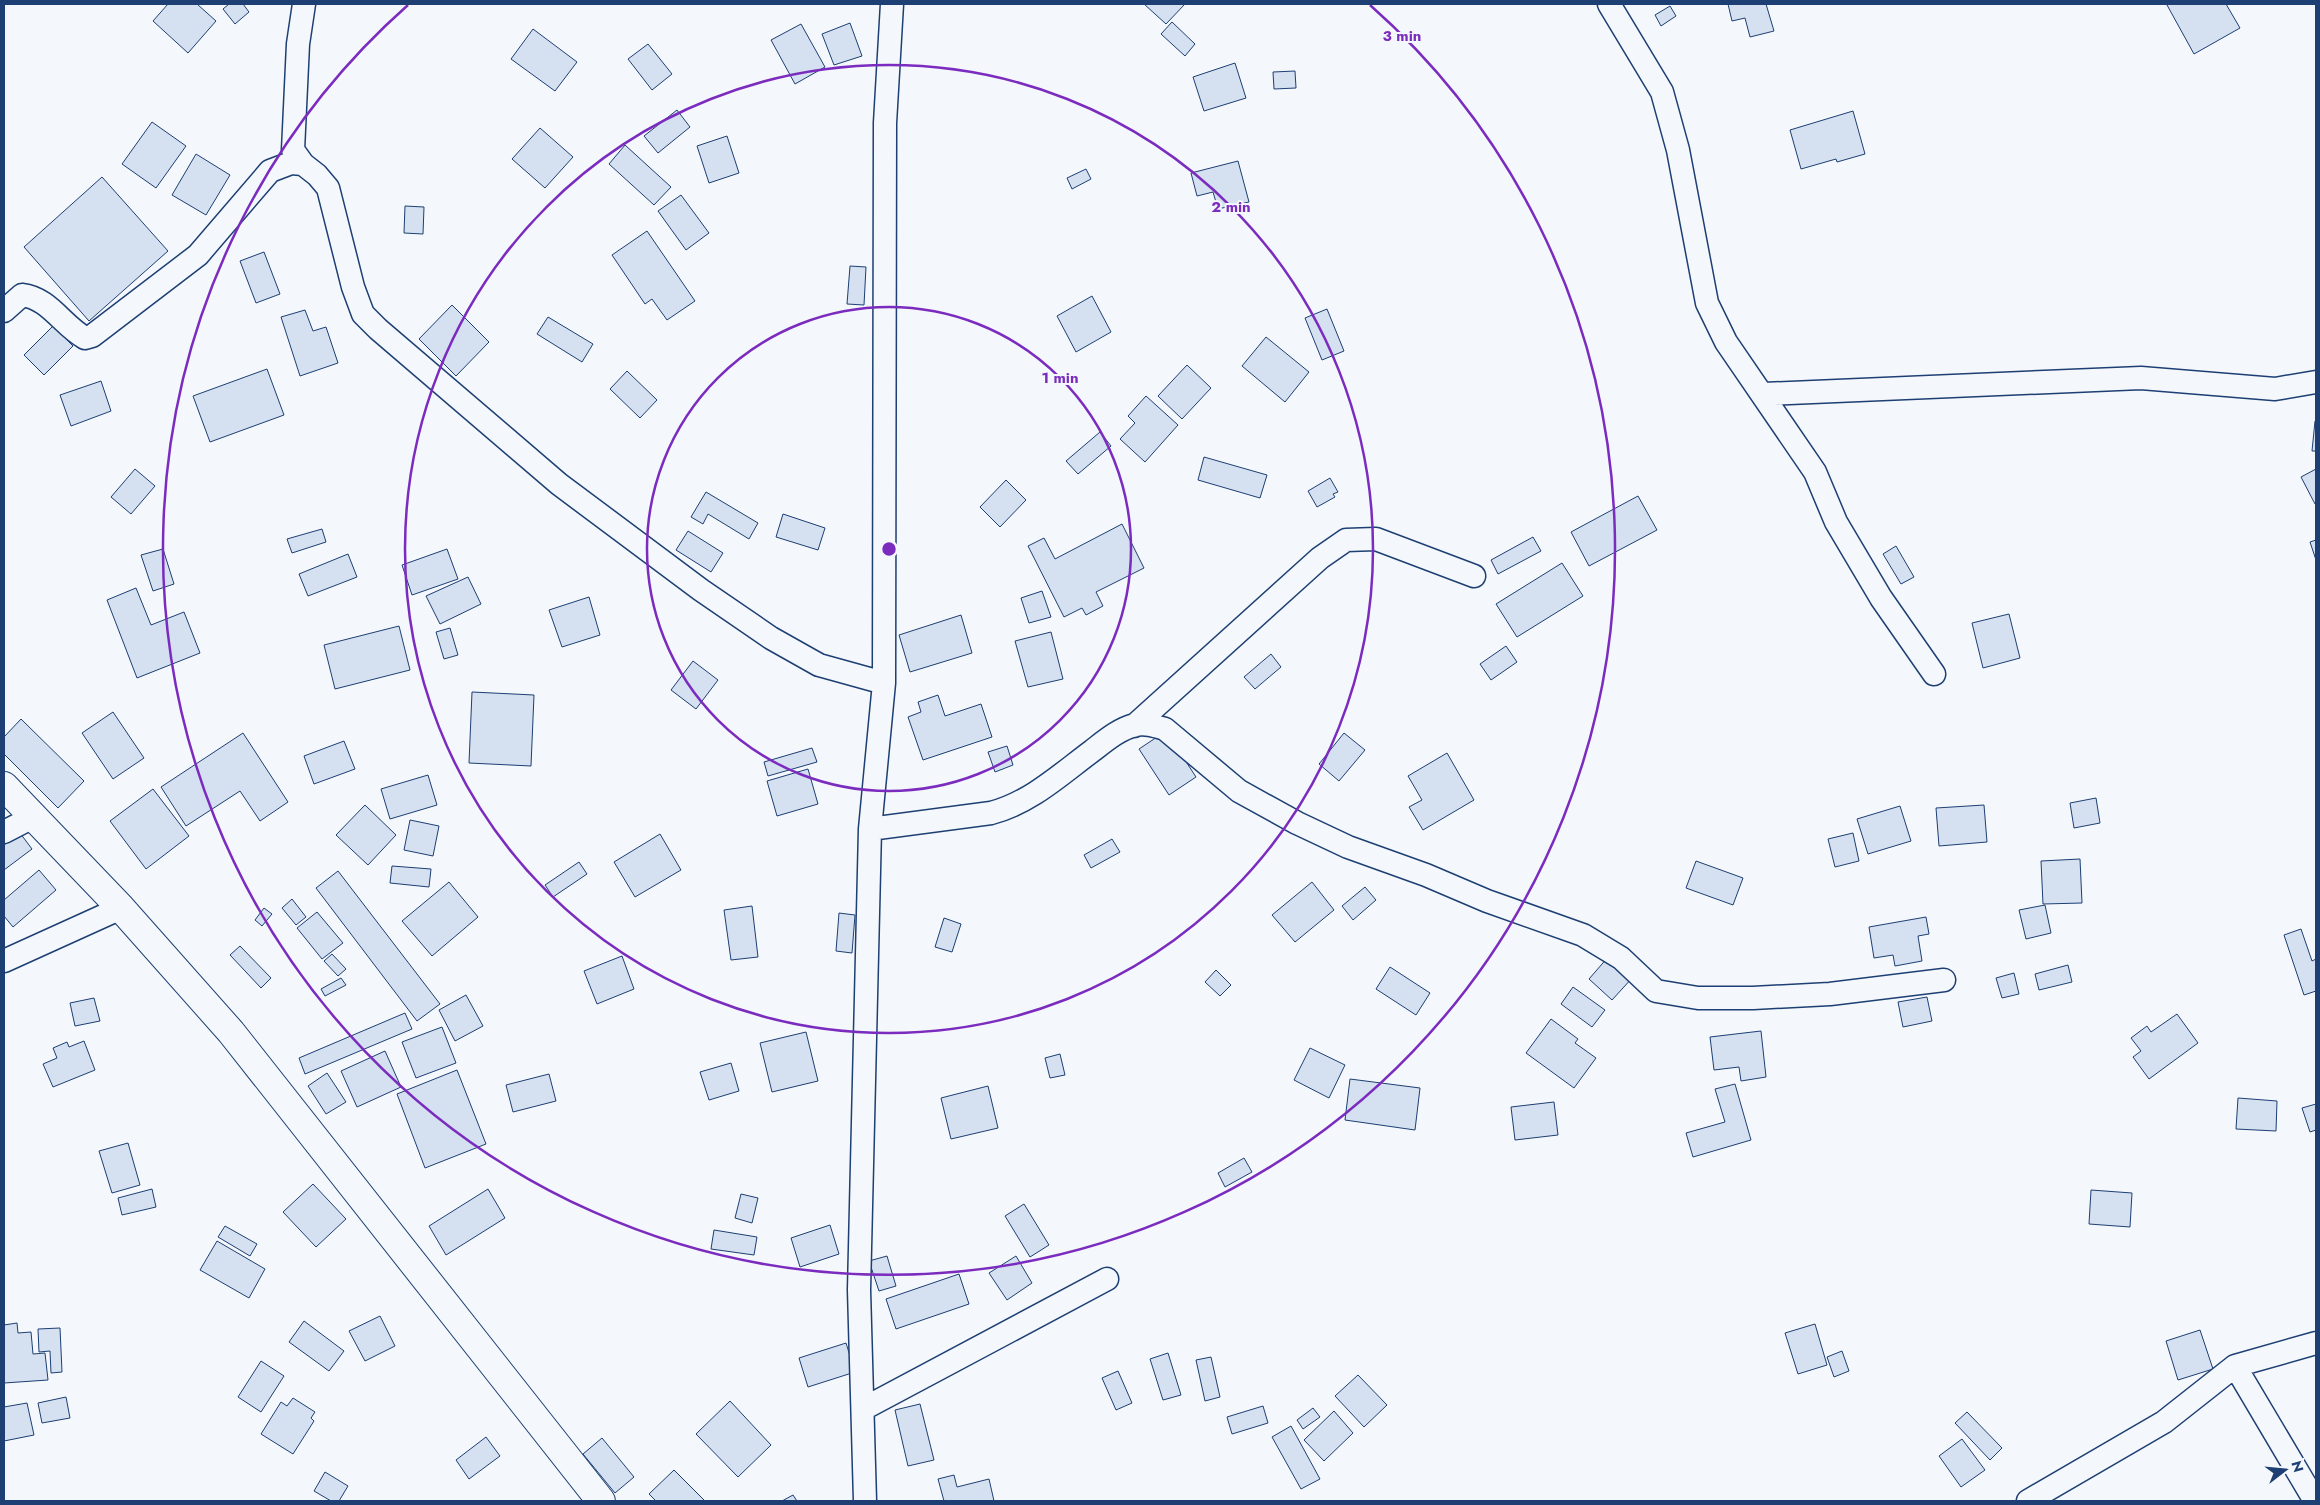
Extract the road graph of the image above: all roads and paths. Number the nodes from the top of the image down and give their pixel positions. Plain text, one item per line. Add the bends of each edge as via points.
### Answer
1 (304, 4) edge
2 (892, 4) edge
3 (1609, 4) edge
4 (303, 164) junction
5 (4, 311) edge
6 (2316, 382) edge
7 (1764, 394) junction
8 (1474, 576) dead end
9 (1934, 674) dead end
10 (884, 683) junction
11 (1134, 726) junction
12 (4, 786) edge
13 (33, 817) junction
14 (870, 829) junction
15 (4, 832) edge
16 (120, 908) junction
17 (4, 961) edge
18 (1944, 980) dead end
19 (1107, 1279) dead end
20 (2316, 1343) edge
21 (2235, 1366) junction
22 (863, 1409) junction
23 (601, 1501) edge
24 (865, 1501) edge
25 (2028, 1501) edge
26 (2315, 1501) edge

1 - 4 street via 298,44 293,150
2 - 10 street via 885,123
3 - 7 street via 1662,92 1678,150 1708,303 1726,342
4 - 5 street via 291,163 270,171 198,255 92,336 84,338 77,334 33,296 22,295
4 - 10 street via 328,188 353,287 363,314 378,329 559,484 701,590 771,638 819,665
6 - 7 street via 2275,389 2141,378
7 - 9 street via 1815,472 1836,522 1881,598
8 - 11 street via 1376,539 1346,540 1320,558
10 - 14 street
11 - 14 street via 1114,734 1008,809 991,814
11 - 18 street via 1150,724 1165,729 1239,790 1305,827 1488,901 1583,935 1621,958 1656,991 1698,998 1753,998 1830,994
12 - 13 main road
13 - 15 street
13 - 16 main road
14 - 22 street via 859,1290
16 - 17 street
16 - 23 main road via 231,1032
19 - 22 street
20 - 21 street
21 - 25 street via 2164,1422
21 - 26 street
22 - 24 street

